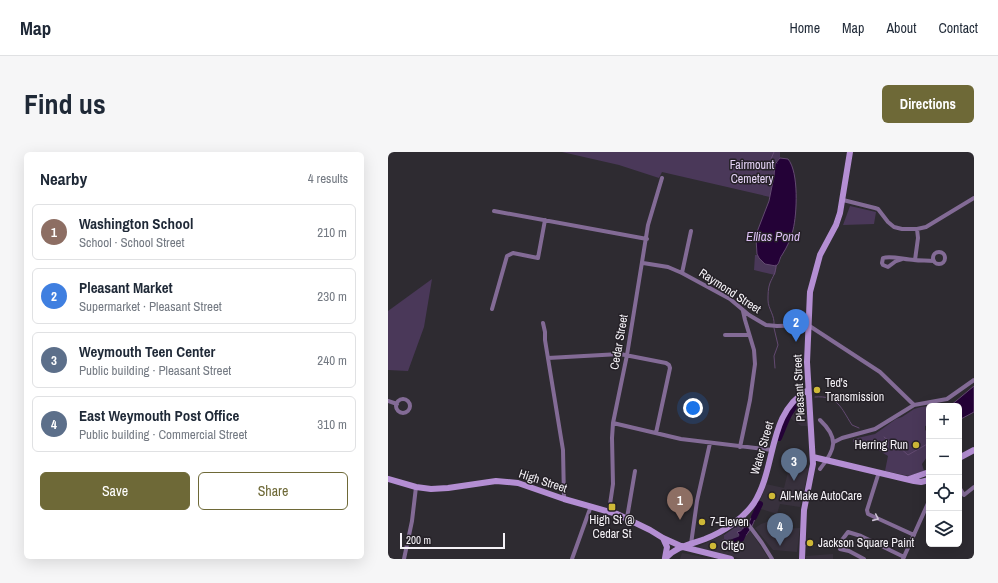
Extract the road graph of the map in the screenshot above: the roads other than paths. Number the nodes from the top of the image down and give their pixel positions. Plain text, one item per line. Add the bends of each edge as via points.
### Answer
1 (850, 152) edge
2 (662, 178) dead end
3 (974, 198) edge
4 (843, 200) junction
5 (968, 202) junction
6 (974, 203) edge
7 (494, 211) dead end
8 (545, 220) junction
9 (917, 229) junction
10 (691, 232) dead end
11 (646, 240) junction
12 (902, 259) dead end
13 (915, 260) junction
14 (934, 260) dead end
15 (643, 263) junction
16 (682, 272) junction
17 (492, 309) dead end
18 (744, 311) junction
19 (544, 323) dead end
20 (808, 325) junction
21 (725, 335) dead end
22 (749, 335) junction
23 (627, 355) junction
24 (548, 358) junction
25 (974, 380) edge
26 (808, 390) junction
27 (388, 401) edge
28 (397, 404) dead end
29 (914, 405) junction
30 (820, 420) dead end
31 (613, 423) junction
32 (656, 433) junction
33 (834, 442) junction
34 (710, 443) junction
35 (740, 447) junction
36 (772, 450) junction
37 (974, 450) edge
38 (962, 456) edge
39 (813, 457) junction
40 (827, 460) junction
41 (820, 469) dead end
42 (635, 471) dead end
43 (879, 472) junction
44 (926, 473) edge
45 (388, 479) edge
46 (908, 479) junction
47 (926, 481) edge
48 (416, 487) junction
49 (974, 487) edge
50 (962, 492) edge
51 (564, 499) junction
52 (591, 506) junction
53 (926, 508) edge
54 (609, 511) junction
55 (627, 518) junction
56 (744, 518) junction
57 (914, 535) junction
58 (663, 538) junction
59 (691, 544) junction
60 (683, 547) junction
61 (802, 558) edge
62 (904, 558) edge
63 (404, 559) edge
64 (572, 559) edge
65 (664, 559) edge
66 (730, 559) edge
67 (772, 559) edge
68 (864, 559) edge

1 - 4 main road, Pleasant Street
2 - 11 street, Cedar Street
3 - 5 street
4 - 9 street via 878,209 894,226
4 - 20 main road, Pleasant Street via 838,221 824,244 818,261 810,292
5 - 6 street
5 - 9 street via 926,227
7 - 8 street
8 - 11 street
8 - 17 street via 538,258 513,254 507,256
9 - 13 street
10 - 16 street
11 - 15 street, Cedar Street
12 - 13 street
13 - 14 street
15 - 16 street, Raymond Street
15 - 23 street, Cedar Street
16 - 18 street, Raymond Street via 730,299
18 - 20 street, Raymond Street via 769,326
18 - 22 street
19 - 24 street
20 - 26 main road, Pleasant Street
20 - 29 street via 883,374
21 - 22 street
22 - 35 street via 755,364
23 - 24 street
23 - 31 street, Cedar Street
23 - 32 street via 669,365
24 - 51 street via 563,450
25 - 29 street via 947,399
26 - 36 main road, Water Street via 784,413
26 - 39 main road, Pleasant Street
27 - 28 street
29 - 33 street via 875,429
30 - 33 street
31 - 32 street
31 - 54 street, Cedar Street via 613,484
32 - 34 street
33 - 40 street
34 - 35 street
34 - 59 street via 695,511
35 - 36 street
36 - 56 main road, Water Street via 765,478
37 - 38 main road
39 - 40 main road
39 - 61 main road, Pleasant Street via 804,510
40 - 41 street
40 - 43 main road
42 - 55 street
43 - 46 main road
43 -> 57 street via 868,514
44 - 46 main road
45 - 48 main road, High Street
46 - 47 main road
48 - 51 main road, High Street via 442,489 488,482 510,482
48 - 63 street
49 - 50 street via 964,495
51 - 52 main road, High Street
52 - 54 main road, High Street
52 - 64 street
53 - 57 street
54 - 55 main road, High Street
55 - 58 main road, High Street
56 - 59 main road, Water Street via 706,539
56 - 67 street
57 - 62 street
58 - 60 main road, High Street
58 - 65 main road via 667,547
59 - 60 main road, Water Street
60 - 65 main road, Water Street
60 - 66 main road, High Street
62 - 68 street via 848,532 840,548

